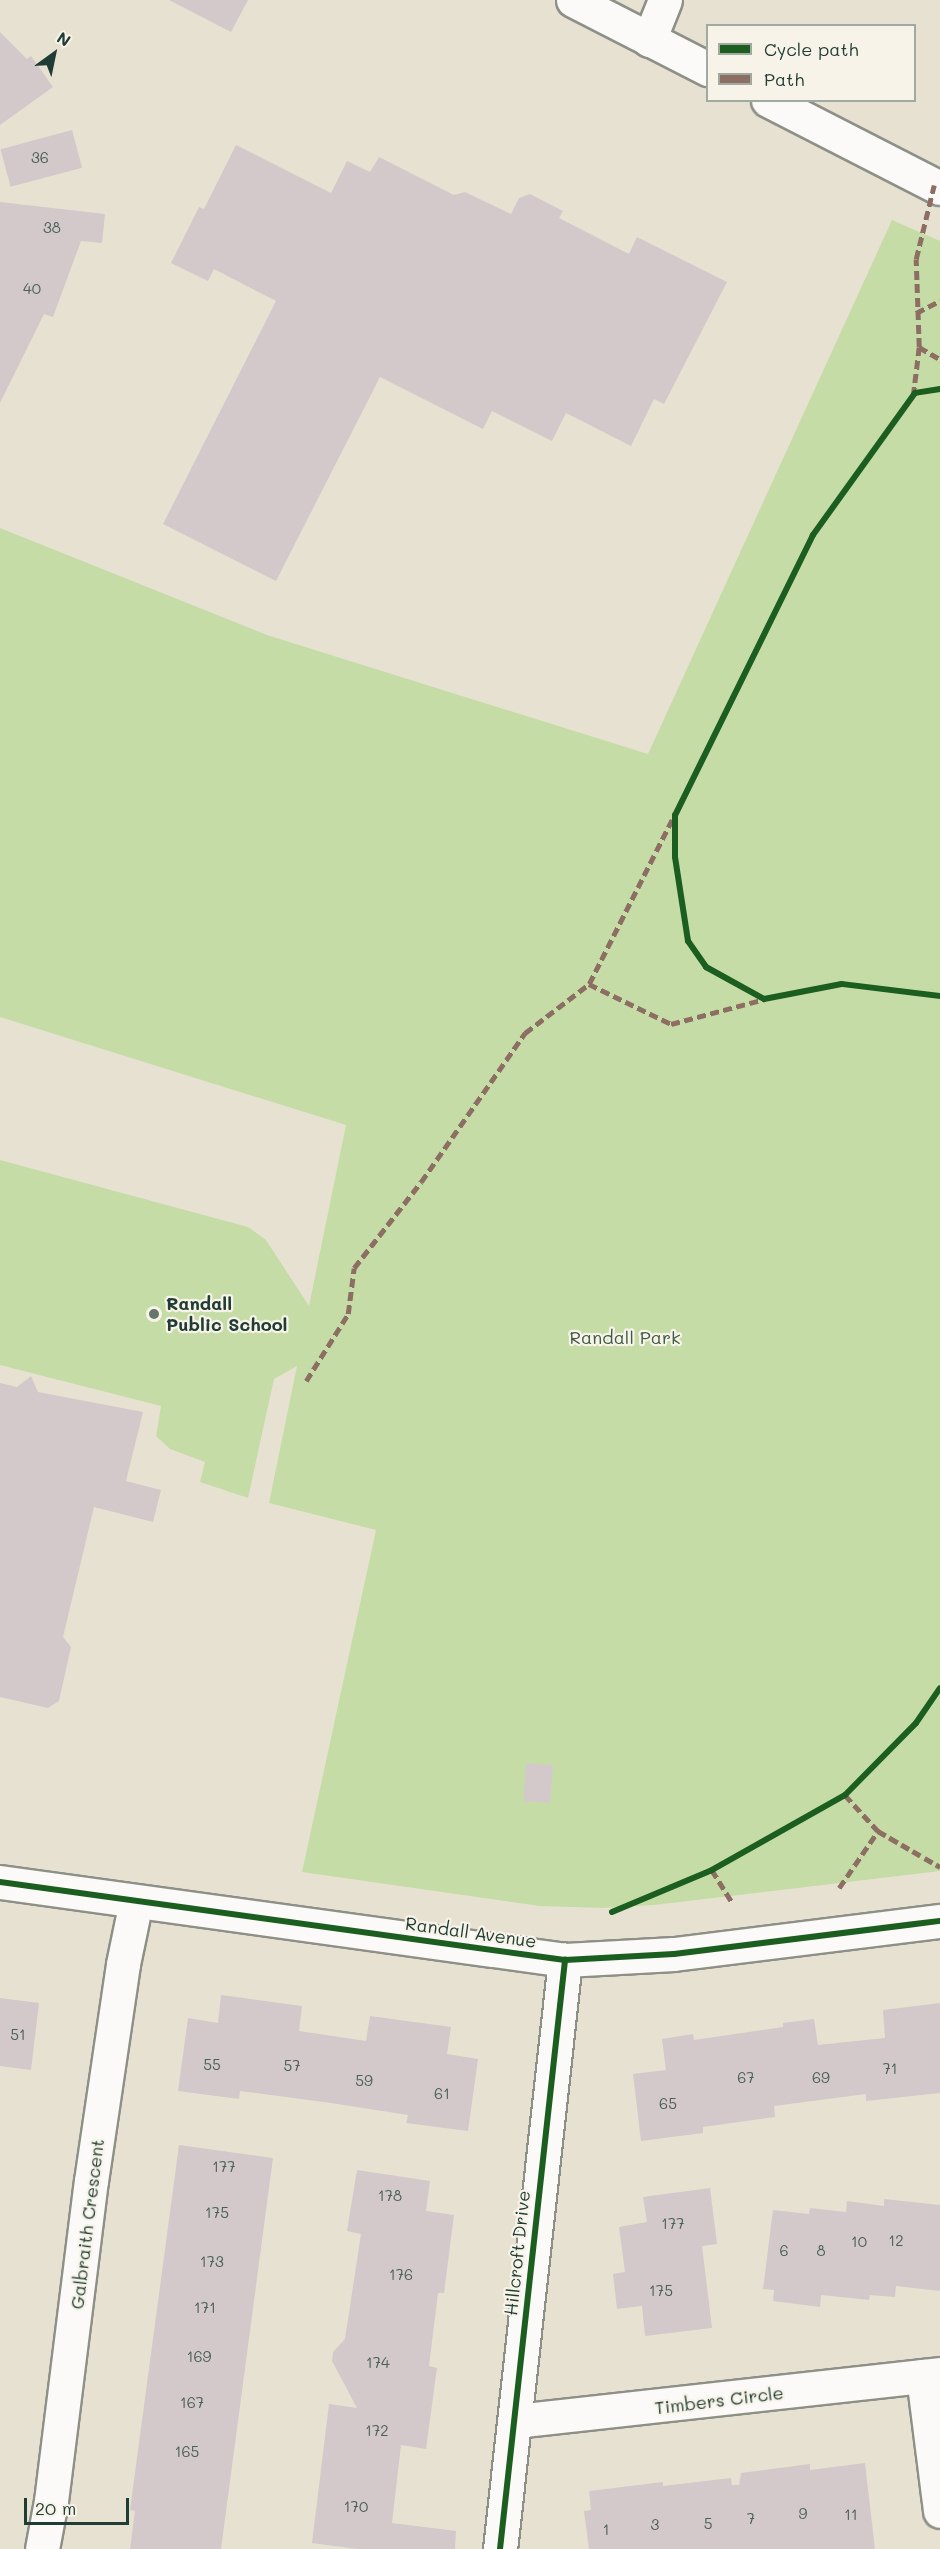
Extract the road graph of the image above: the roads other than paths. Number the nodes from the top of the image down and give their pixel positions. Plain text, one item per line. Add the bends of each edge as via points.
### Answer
1 (573, 0) edge
2 (665, 0) edge
3 (649, 40) junction
4 (706, 68) edge
5 (772, 102) edge
6 (940, 188) edge
7 (0, 1882) edge
8 (136, 1901) junction
9 (940, 1921) edge
10 (565, 1960) junction
11 (932, 2375) edge
12 (514, 2421) junction
13 (940, 2511) edge
14 (42, 2549) edge
15 (500, 2549) edge

1 - 3 street
2 - 3 street
3 - 4 street
5 - 6 street
7 - 8 street, Randall Avenue
8 - 10 street, Randall Avenue
8 - 14 street, Galbraith Crescent via 91,2181
9 - 10 street, Randall Avenue via 674,1954
10 - 12 street, Hillcroft Drive
11 - 12 street, Timbers Circle
11 - 13 street, Timbers Circle
12 - 15 street, Hillcroft Drive

